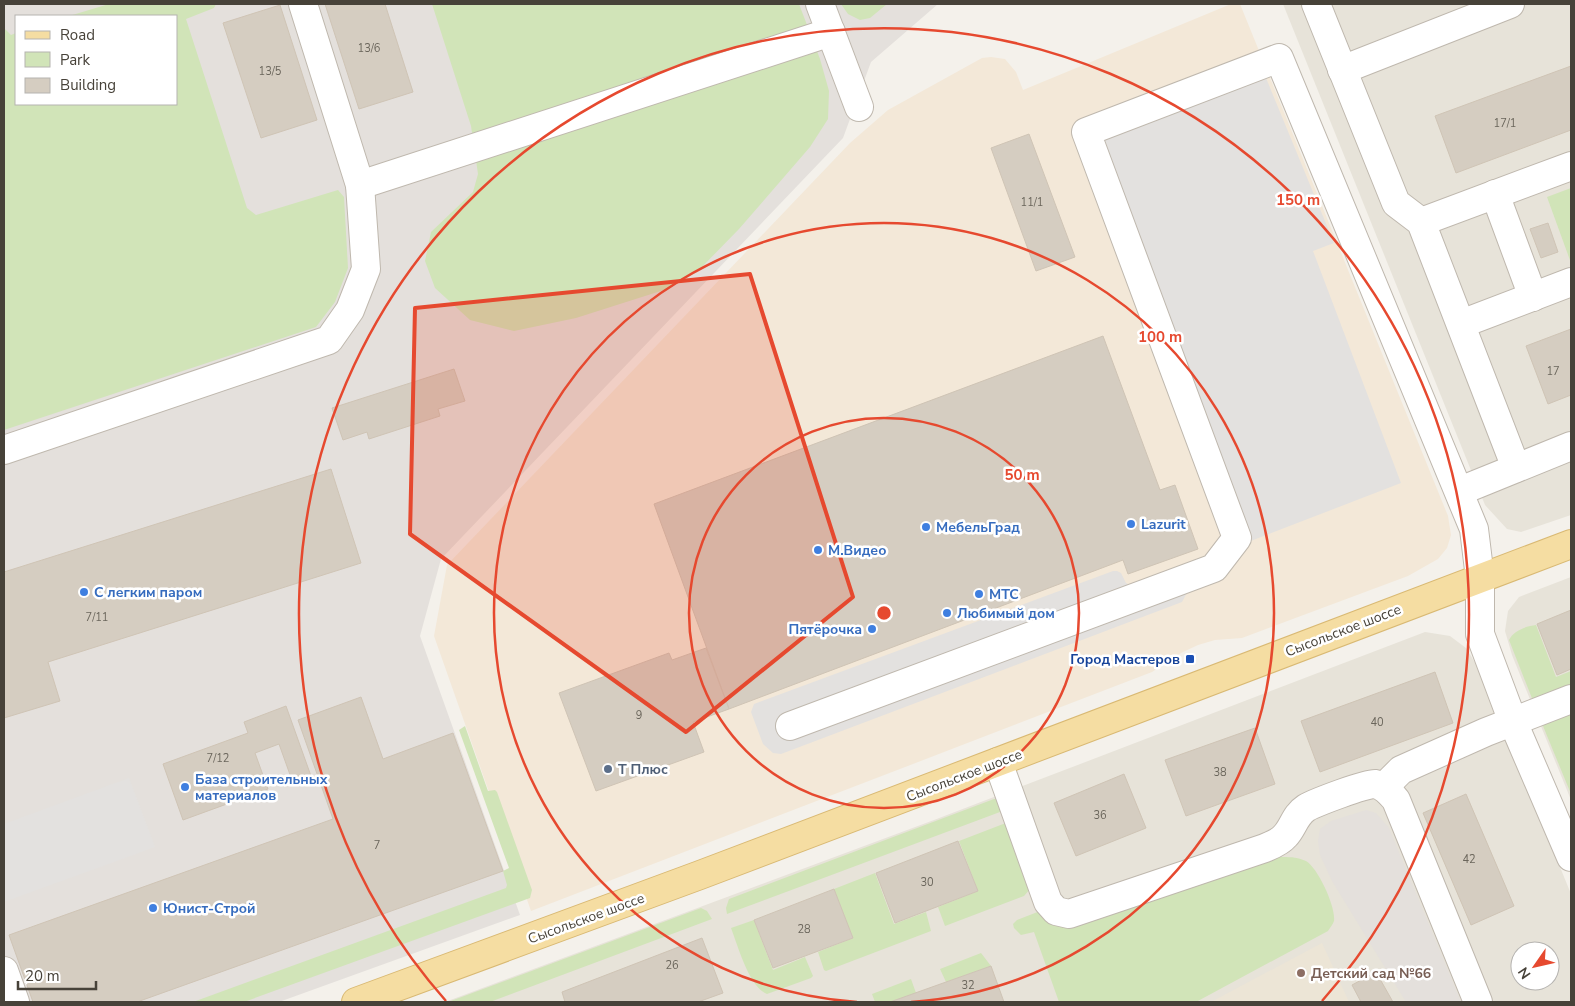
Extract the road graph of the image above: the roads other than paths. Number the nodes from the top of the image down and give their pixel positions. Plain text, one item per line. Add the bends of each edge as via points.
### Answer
1 (303, 4) edge
2 (820, 4) edge
3 (1316, 4) edge
4 (1510, 4) edge
5 (831, 32) junction
6 (1342, 70) junction
7 (859, 107) dead end
8 (1571, 166) edge
9 (360, 185) junction
10 (1495, 194) junction
11 (1421, 222) junction
12 (1571, 282) edge
13 (1533, 297) junction
14 (1461, 324) junction
15 (1571, 446) edge
16 (4, 450) edge
17 (1516, 468) junction
18 (1460, 491) junction
19 (1571, 544) edge
20 (1480, 578) junction
21 (1571, 699) edge
22 (1513, 722) junction
23 (790, 726) dead end
24 (998, 762) junction
25 (1384, 787) junction
26 (1571, 858) edge
27 (4, 971) edge
28 (15, 1002) edge
29 (356, 1002) edge
30 (1478, 1002) edge

1 - 9 street
2 - 5 street
3 - 6 street
4 - 6 street
5 - 7 street
5 - 9 street
6 - 11 street via 1396,203
8 - 10 street
9 - 16 street via 366,269 350,310 329,340
10 - 11 street
10 - 13 street
11 - 14 street
12 - 13 street
13 - 14 street
14 - 17 street
15 - 17 street
17 - 18 street
18 - 20 street via 1474,529
18 - 23 street via 1278,58 1086,132 1236,538 1214,568
19 - 20 main road, Сысольское шоссе
20 - 22 street via 1480,634
20 - 24 main road, Сысольское шоссе
21 - 22 street
22 - 25 street via 1401,770
22 - 26 street
24 - 25 street via 1048,902 1056,911 1069,914 1265,848 1286,835 1306,808 1357,788 1373,784
24 - 29 main road, Сысольское шоссе
25 - 30 street via 1396,800
27 - 28 street

